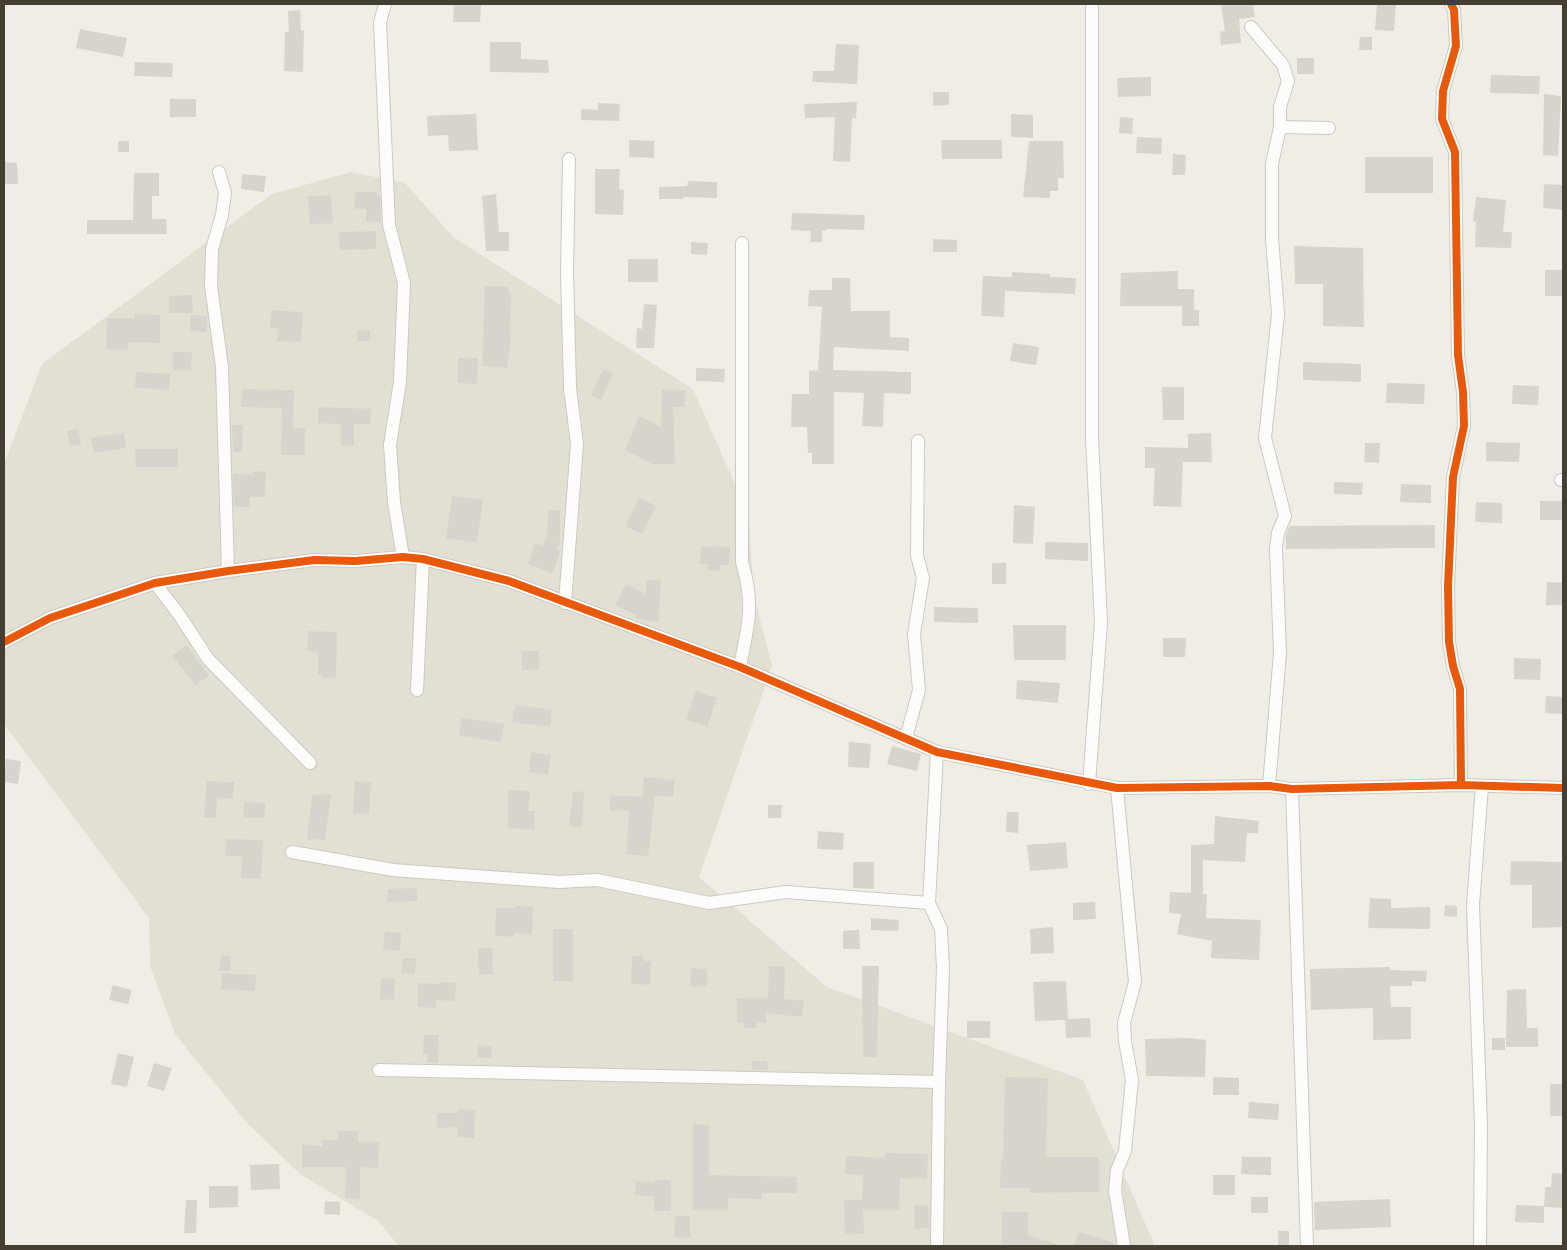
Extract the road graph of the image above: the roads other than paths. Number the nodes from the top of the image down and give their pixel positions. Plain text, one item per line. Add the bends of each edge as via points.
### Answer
1 (385, 4) edge
2 (1092, 4) edge
3 (1451, 4) edge
4 (1251, 27) dead end
5 (1280, 126) junction
6 (1329, 128) dead end
7 (569, 159) dead end
8 (219, 172) dead end
9 (742, 243) dead end
10 (918, 441) dead end
11 (403, 557) junction
12 (423, 559) junction
13 (228, 570) junction
14 (155, 583) junction
15 (564, 603) junction
16 (4, 642) edge
17 (740, 667) junction
18 (417, 690) dead end
19 (906, 738) junction
20 (937, 752) junction
21 (310, 763) dead end
22 (1089, 784) junction
23 (1461, 785) junction
24 (1268, 786) junction
25 (1482, 786) junction
26 (1117, 788) junction
27 (1563, 788) edge
28 (1292, 789) junction
29 (292, 852) dead end
30 (929, 902) junction
31 (379, 1070) dead end
32 (939, 1082) junction
33 (937, 1246) edge
34 (1124, 1246) edge
35 (1307, 1246) edge
36 (1480, 1246) edge

1 - 11 street via 380,22 389,225 404,283 400,382 390,445 394,502
2 - 22 street via 1092,438 1101,622
3 - 23 street via 1456,46 1443,91 1442,119 1455,152 1458,355 1464,426 1453,478 1448,586 1449,642 1460,689
4 - 5 street via 1286,71 1288,81 1280,106
5 - 6 street
5 - 24 street via 1272,164 1272,238 1278,314 1265,438 1285,516 1278,532 1276,549 1280,653
7 - 15 street via 568,321 570,388 577,444
8 - 13 street via 225,193 212,249 211,286 222,367
9 - 17 street via 742,562 750,588 751,610
10 - 19 street via 917,556 923,578 914,634 918,690
11 - 12 street
11 - 13 street via 356,562 314,560
12 - 15 street via 509,581
12 - 18 street
13 - 14 street
14 - 16 street via 50,618
14 - 21 street via 208,659
15 - 17 street
17 - 19 street
19 - 20 street
20 - 22 street
20 - 30 street
22 - 26 street
23 - 25 street
23 - 28 street
24 - 26 street
24 - 28 street
25 - 27 street
25 - 36 street via 1473,905 1481,1125
26 - 34 street via 1135,982 1124,1023 1124,1041 1132,1080 1125,1151 1117,1170 1115,1190
28 - 35 street
29 - 30 street via 394,870 559,882 597,880 709,903 786,892
30 - 32 street via 941,929 943,968
31 - 32 street
32 - 33 street

